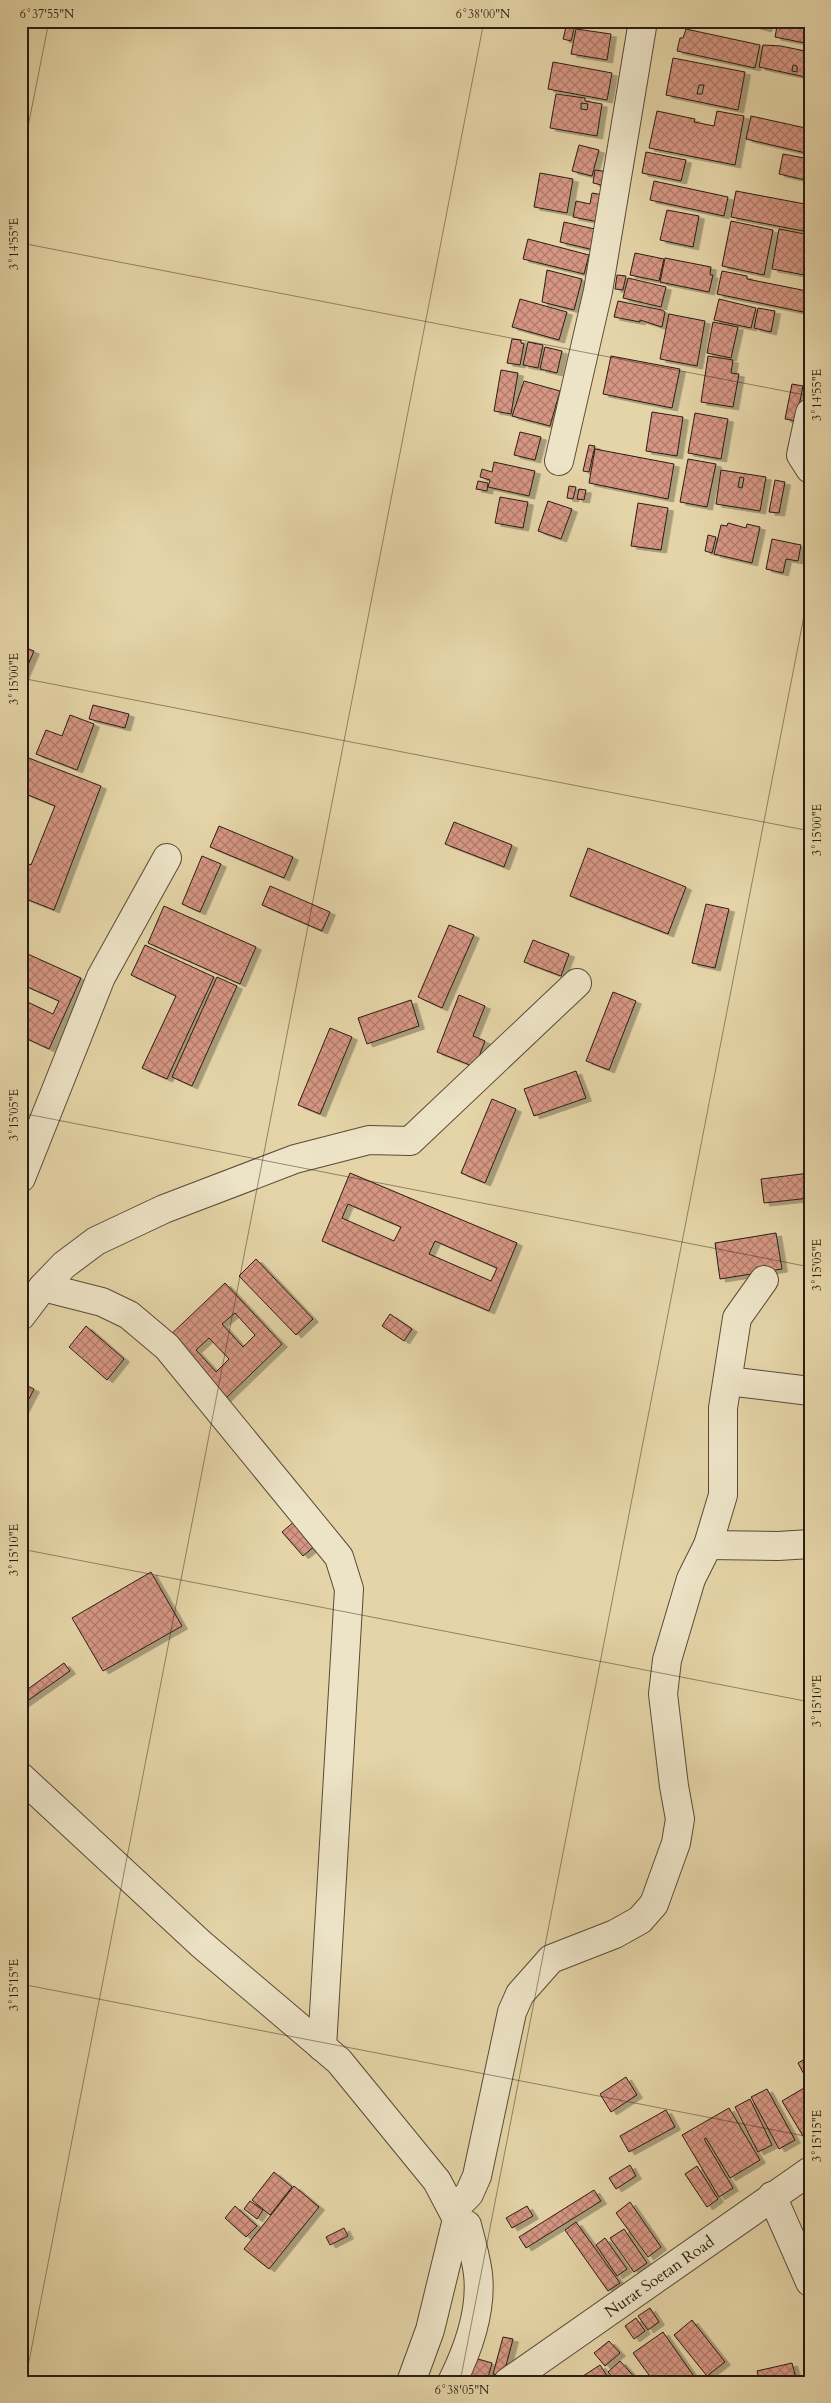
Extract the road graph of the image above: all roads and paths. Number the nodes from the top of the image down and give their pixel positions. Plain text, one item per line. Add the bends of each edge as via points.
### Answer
1 (643, 21) edge
2 (810, 413) edge
3 (559, 461) dead end
4 (810, 469) edge
5 (167, 858) dead end
6 (578, 983) dead end
7 (21, 1178) edge
8 (764, 1280) dead end
9 (43, 1287) junction
10 (21, 1316) edge
11 (728, 1381) junction
12 (810, 1391) edge
13 (810, 1544) edge
14 (708, 1545) junction
15 (21, 1777) edge
16 (322, 2047) junction
17 (810, 2171) edge
18 (772, 2196) junction
19 (455, 2215) junction
20 (810, 2282) edge
21 (411, 2382) edge
22 (452, 2382) edge
23 (508, 2382) edge

1 - 3 street via 598,291
2 - 4 street via 801,455
5 - 7 street via 100,978
6 - 9 street via 410,1141 369,1140 295,1158 164,1209 96,1241 64,1265
8 - 11 street via 737,1318
9 - 10 street
9 - 16 street via 102,1302 122,1312 167,1347 338,1558 349,1589
11 - 12 street
11 - 14 street via 722,1428 723,1495
13 - 14 street
14 - 19 street via 691,1579 667,1660 663,1694 680,1818 676,1843 654,1904 629,1927 551,1960 520,1994 512,2012 477,2176
15 - 16 street via 201,1944
16 - 19 street via 338,2060 437,2181
17 - 18 street, Nurat Soetan Road
18 - 20 street
18 - 23 street, Nurat Soetan Road
19 - 21 street via 430,2330
19 - 22 street via 467,2225 478,2275 476,2314 461,2365

